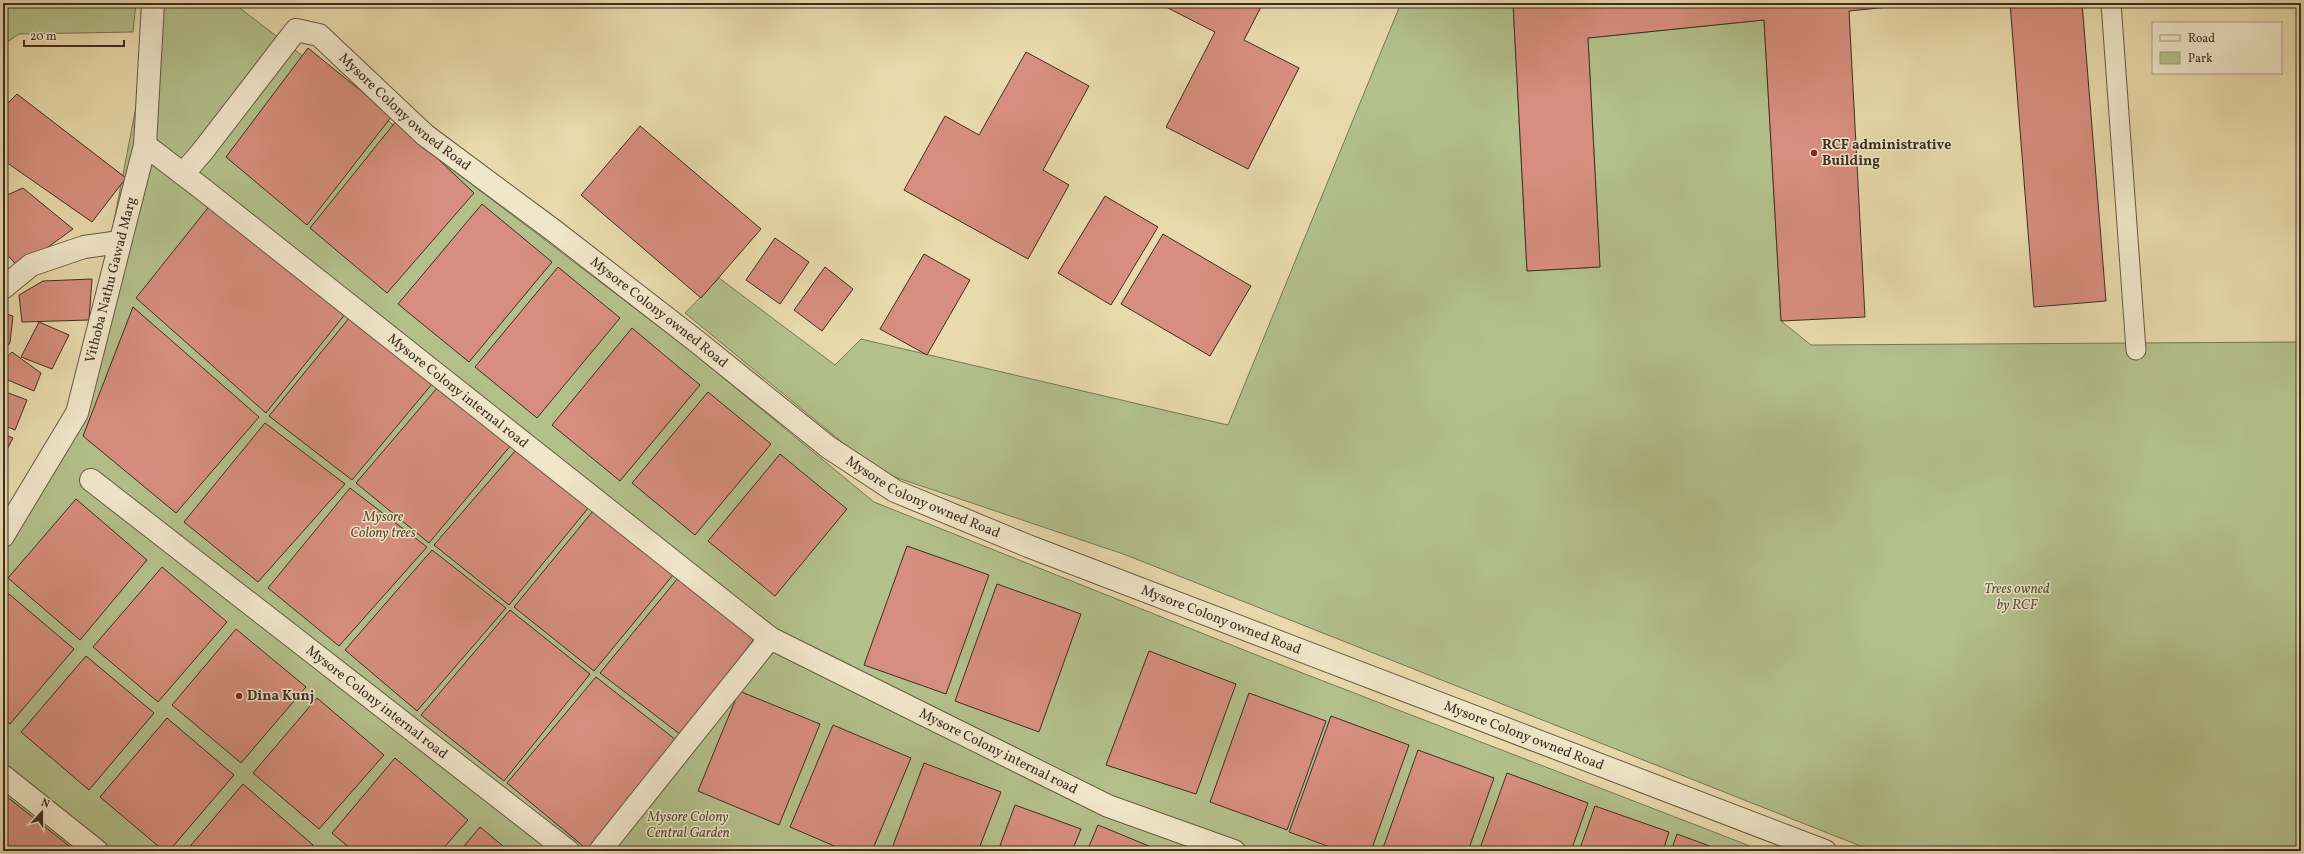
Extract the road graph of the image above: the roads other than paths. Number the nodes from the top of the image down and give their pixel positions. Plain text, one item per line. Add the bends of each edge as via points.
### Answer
1 (153, 3) edge
2 (2111, 3) edge
3 (145, 145) junction
4 (183, 174) junction
5 (120, 242) junction
6 (3, 288) edge
7 (2136, 350) dead end
8 (91, 480) dead end
9 (3, 536) edge
10 (770, 638) junction
11 (3, 776) edge
12 (97, 851) edge
13 (568, 851) edge
14 (600, 851) edge
15 (1234, 851) edge
16 (1825, 851) edge

1 - 3 street, Vithoba Nathu Gawad Marg
2 - 7 lane
3 - 4 street, Mysore Colony internal road
3 - 5 street, Vithoba Nathu Gawad Marg
4 - 10 street, Mysore Colony internal road
4 - 16 street, Mysore Colony owned Road via 296,30 319,35 425,135 553,230 828,447 895,491 1028,546
5 - 6 street via 84,247 31,265
5 - 9 street, Vithoba Nathu Gawad Marg via 77,413
8 - 13 street, Mysore Colony internal road
10 - 14 street
10 - 15 street, Mysore Colony internal road via 1108,806
11 - 12 street

